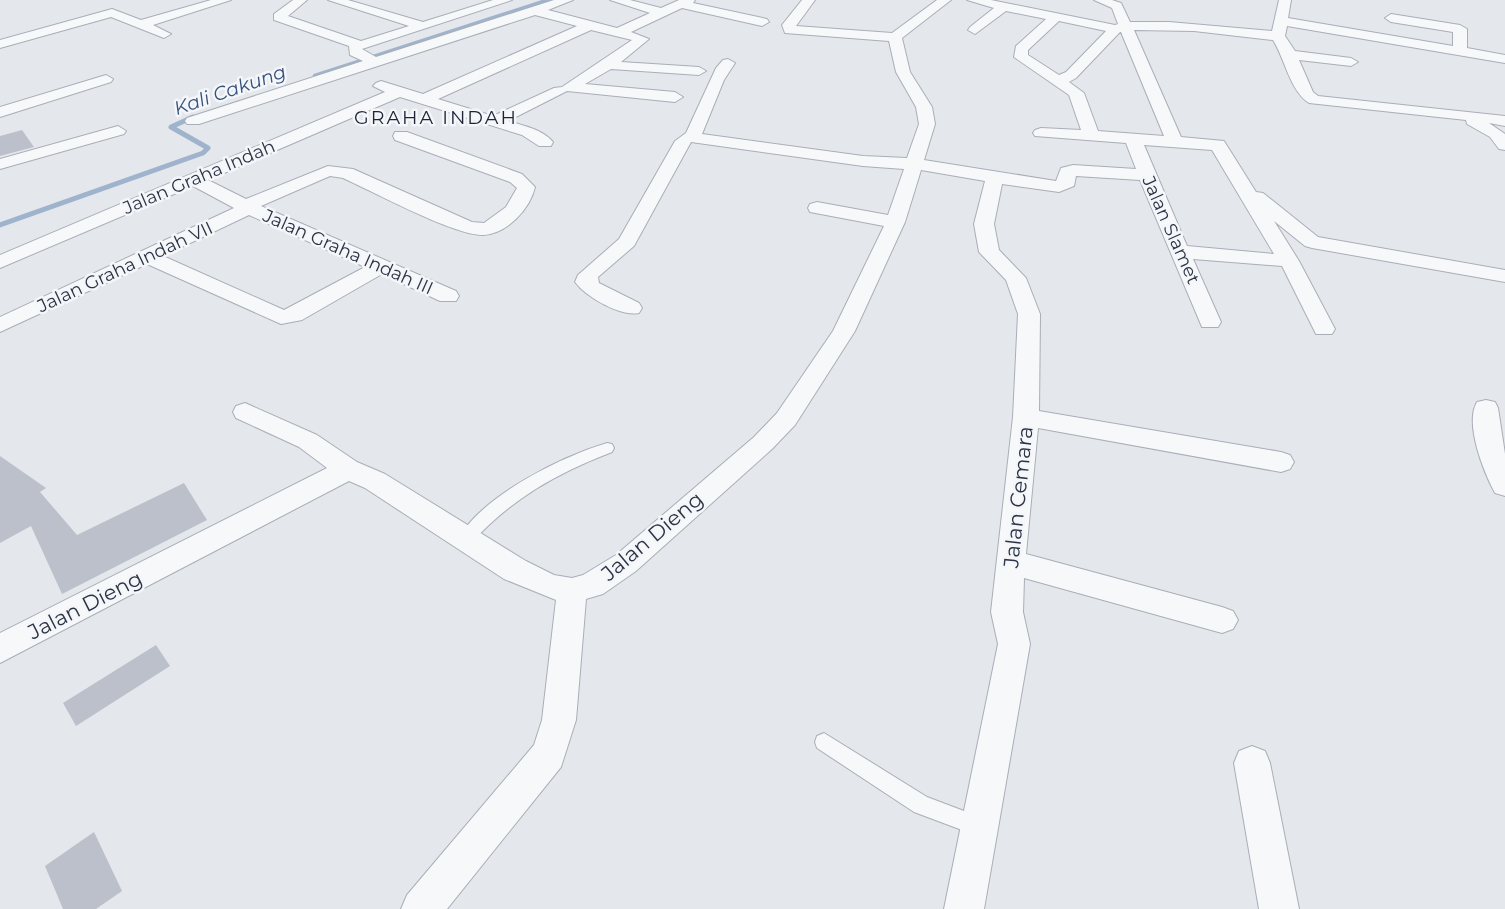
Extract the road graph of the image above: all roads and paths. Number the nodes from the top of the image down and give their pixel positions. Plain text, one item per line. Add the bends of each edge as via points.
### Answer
1 (120, 0) edge
2 (225, 0) edge
3 (301, 0) edge
4 (334, 0) edge
5 (456, 0) edge
6 (506, 0) edge
7 (567, 0) edge
8 (615, 0) edge
9 (809, 0) edge
10 (945, 0) edge
11 (974, 0) edge
12 (1100, 0) edge
13 (1285, 0) edge
14 (684, 2) edge
15 (1004, 6) junction
16 (483, 7) junction
17 (535, 10) junction
18 (112, 13) junction
19 (664, 13) junction
20 (1449, 13) dead end
21 (1057, 16) junction
22 (1391, 18) dead end
23 (762, 22) dead end
24 (141, 24) junction
25 (590, 25) junction
26 (421, 26) junction
27 (1119, 27) junction
28 (1280, 29) junction
29 (1460, 29) junction
30 (975, 30) dead end
31 (621, 32) junction
32 (164, 34) dead end
33 (895, 37) junction
34 (0, 44) edge
35 (358, 48) junction
36 (1460, 51) junction
37 (1290, 55) junction
38 (1505, 59) edge
39 (372, 61) junction
40 (1351, 62) dead end
41 (728, 63) dead end
42 (608, 65) junction
43 (699, 71) dead end
44 (343, 73) junction
45 (106, 79) dead end
46 (1060, 80) junction
47 (564, 89) junction
48 (398, 92) junction
49 (675, 97) dead end
50 (422, 100) junction
51 (455, 110) junction
52 (0, 112) edge
53 (1458, 114) junction
54 (193, 121) dead end
55 (1505, 121) edge
56 (492, 122) junction
57 (118, 131) dead end
58 (1041, 133) dead end
59 (1091, 136) junction
60 (692, 137) junction
61 (1133, 139) junction
62 (1174, 141) junction
63 (545, 142) dead end
64 (1505, 145) edge
65 (0, 164) edge
66 (913, 164) junction
67 (1146, 175) junction
68 (995, 177) junction
69 (193, 180) junction
70 (1244, 187) junction
71 (249, 208) junction
72 (817, 208) dead end
73 (895, 222) junction
74 (467, 227) joint
75 (1182, 252) junction
76 (147, 256) junction
77 (1289, 261) junction
78 (0, 262) edge
79 (381, 266) junction
80 (1505, 276) edge
81 (1505, 283) edge
82 (448, 296) dead end
83 (632, 308) dead end
84 (1210, 322) dead end
85 (0, 325) edge
86 (1324, 328) dead end
87 (1486, 408) dead end
88 (245, 412) dead end
89 (1026, 417) junction
90 (607, 448) dead end
91 (1281, 462) dead end
92 (348, 469) junction
93 (1505, 486) edge
94 (466, 539) junction
95 (1010, 562) junction
96 (572, 591) junction
97 (1222, 620) dead end
98 (0, 649) edge
99 (824, 742) dead end
100 (1252, 763) dead end
101 (979, 827) junction
102 (421, 909) edge
103 (964, 909) edge
104 (1279, 909) edge

1 - 18 street
2 - 24 street
3 - 35 street via 279,17
4 - 26 street
5 - 16 street
6 - 16 street
7 - 17 street
8 - 19 street
9 - 33 street via 789,25 790,30
10 - 33 street
11 - 15 street
12 - 27 street via 1117,6
13 - 28 street
14 - 19 street
14 - 23 street
15 - 21 street
15 - 30 street
16 - 26 street
17 - 25 street
17 - 39 street
18 - 24 street
18 - 34 street
19 - 31 street
20 - 29 street via 1458,19
21 - 27 street
21 - 46 street via 1019,55
22 - 29 street
24 - 32 street
25 - 31 street
25 - 50 street
26 - 35 street
27 - 28 street
27 - 46 street via 1071,75
27 - 62 street
28 - 36 street
28 - 37 street
29 - 36 street
31 - 42 street via 642,39
33 - 66 street, Jalan Dieng via 903,72 924,107 927,124
35 - 39 street
36 - 38 street
37 - 40 street
37 - 53 street via 1306,94 1314,100
39 - 44 street
41 - 60 street via 714,79
42 - 43 street
42 - 47 street
44 - 48 street
44 - 54 street
45 - 52 street
46 - 59 street via 1076,93
47 - 49 street
47 - 56 street
48 - 50 street
48 - 69 street, Jalan Graha Indah
50 - 51 street
51 - 56 street
51 - 74 street via 398,138 516,178 526,187 498,224 483,229
53 - 55 street
53 - 64 street via 1496,134
56 - 63 street
57 - 65 street
58 - 59 street
59 - 61 street
60 - 66 street
60 - 83 street via 683,141 627,242 588,275 586,282 592,287
61 - 62 street
61 - 67 street, Jalan Slamet
62 - 70 street via 1218,145
66 - 68 street
66 - 73 street, Jalan Dieng
67 - 68 street via 1073,170 1067,172 1068,182 1059,187
67 - 75 street, Jalan Slamet
68 - 89 street, Jalan Cemara via 984,224 989,252 1016,278 1029,314
69 - 71 street, Jalan Graha Indah III
69 - 78 street, Jalan Graha Indah
70 - 77 street
70 - 80 street via 1312,242
71 - 74 street, Jalan Graha Indah VII via 255,201 336,170
71 - 76 street, Jalan Graha Indah VII
71 - 79 street, Jalan Graha Indah III
72 - 73 street
73 - 96 street, Jalan Dieng via 844,331 786,419 626,563 592,585
75 - 77 street
75 - 84 street, Jalan Slamet
76 - 79 street via 281,317 294,315
76 - 85 street, Jalan Graha Indah VII
77 - 86 street
79 - 82 street, Jalan Graha Indah III
80 - 81 street
87 - 93 street via 1488,440
88 - 92 street via 308,441
89 - 91 street
89 - 95 street, Jalan Cemara
90 - 94 lane via 525,485 493,508
92 - 94 street
92 - 98 street, Jalan Dieng
94 - 96 street via 514,570
95 - 97 street
95 - 101 street, Jalan Cemara via 1007,612 1014,644
96 - 102 street via 559,720 548,755
99 - 101 lane via 921,804
100 - 104 street
101 - 103 street, Jalan Cemara

